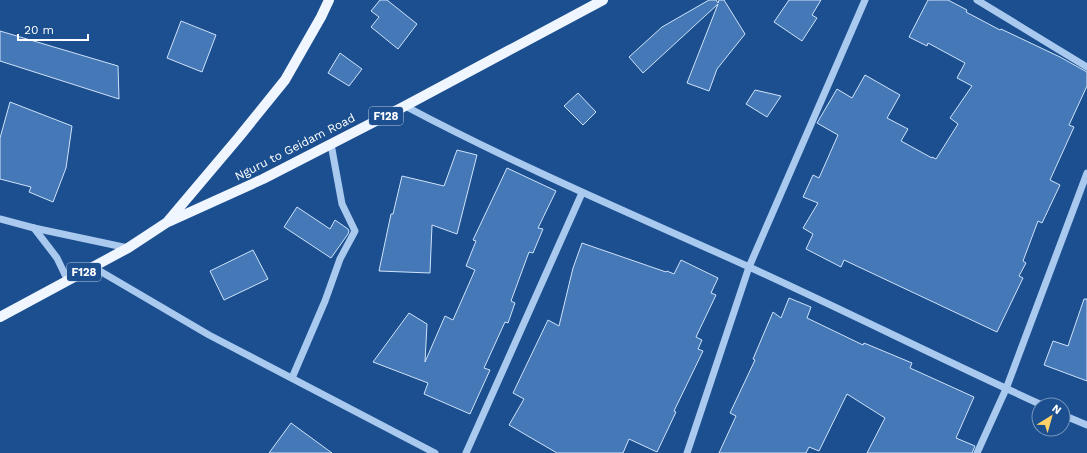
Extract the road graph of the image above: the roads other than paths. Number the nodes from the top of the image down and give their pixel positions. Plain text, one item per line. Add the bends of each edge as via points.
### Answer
1 (328, 0) edge
2 (603, 0) edge
3 (865, 0) edge
4 (977, 0) edge
5 (1087, 67) edge
6 (405, 106) junction
7 (331, 144) junction
8 (1087, 173) edge
9 (582, 193) junction
10 (0, 219) edge
11 (166, 223) junction
12 (34, 228) junction
13 (128, 248) junction
14 (93, 267) junction
15 (749, 267) junction
16 (68, 281) junction
17 (0, 317) edge
18 (292, 378) junction
19 (1006, 389) junction
20 (1031, 400) edge
21 (1071, 418) edge
22 (1087, 425) edge
23 (427, 451) edge
24 (435, 453) edge
25 (466, 453) edge
26 (687, 453) edge
27 (978, 453) edge

1 - 11 main road via 285,80
2 - 6 main road, Nguru to Geidam Road / F128
3 - 15 street
4 - 5 street
6 - 7 main road, Nguru to Geidam Road / F128
6 - 9 street
7 - 11 main road, Nguru to Geidam Road / F128 via 263,179
7 - 18 street via 342,204 355,230 340,259
8 - 19 street
9 - 15 street
9 - 25 street
10 - 12 street
11 - 13 main road, Nguru to Geidam Road / F128
12 - 13 street
12 - 16 street via 57,258
13 - 14 main road, Nguru to Geidam Road / F128
14 - 16 main road, Nguru to Geidam Road / F128
14 - 18 street via 209,335
15 - 19 street
15 - 26 street
16 - 17 main road, Nguru to Geidam Road / F128
18 - 23 street
19 - 20 street
19 - 27 street
21 - 22 street
23 - 24 street

